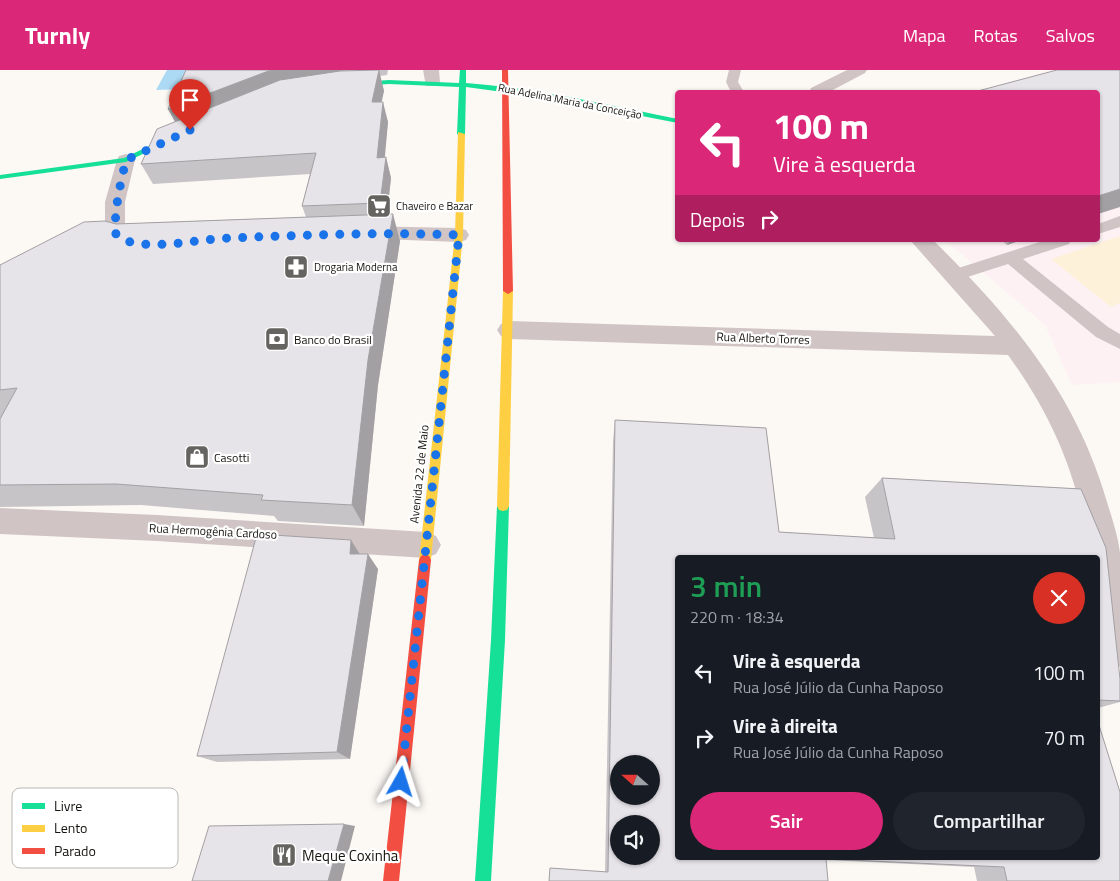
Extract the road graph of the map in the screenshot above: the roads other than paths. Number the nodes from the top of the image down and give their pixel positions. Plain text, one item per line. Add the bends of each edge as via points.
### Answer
1 (463, 70) edge
2 (505, 70) edge
3 (735, 70) edge
4 (859, 70) edge
5 (431, 76) edge
6 (463, 83) junction
7 (336, 85) edge
8 (505, 88) junction
9 (737, 90) edge
10 (821, 90) edge
11 (675, 120) edge
12 (190, 130) edge
13 (126, 160) junction
14 (0, 177) edge
15 (1120, 221) edge
16 (1100, 228) edge
17 (341, 234) edge
18 (459, 235) junction
19 (923, 242) edge
20 (1057, 242) edge
21 (159, 244) edge
22 (1010, 257) junction
23 (955, 275) junction
24 (508, 330) junction
25 (1120, 342) edge
26 (1017, 346) junction
27 (0, 521) edge
28 (426, 545) junction
29 (1120, 650) edge
30 (390, 881) edge
31 (483, 881) edge

1 - 6 main road, Avenida 22 de Maio
2 - 8 main road
3 - 9 lane via 732,82
4 - 10 street
5 - 6 main road, Rua Adelina Maria da Conceição
5 - 7 main road, Rua Adelina Maria da Conceição
6 - 8 main road, Rua Adelina Maria da Conceição
6 - 18 main road, Avenida 22 de Maio
8 - 11 main road, Rua Adelina Maria da Conceição
8 - 24 main road
12 - 13 main road
13 - 14 main road
13 - 21 street via 106,238
15 - 16 lane
17 - 18 street
18 - 28 main road, Avenida 22 de Maio
19 - 23 street
20 - 22 lane
22 - 23 lane
22 - 25 lane via 1102,332
23 - 26 street
24 - 26 street, Rua Alberto Torres
24 - 31 main road via 498,640
26 - 29 street via 1052,402 1081,459 1108,567
27 - 28 street, Rua Hermogênia Cardoso
28 - 30 main road, Avenida 22 de Maio

